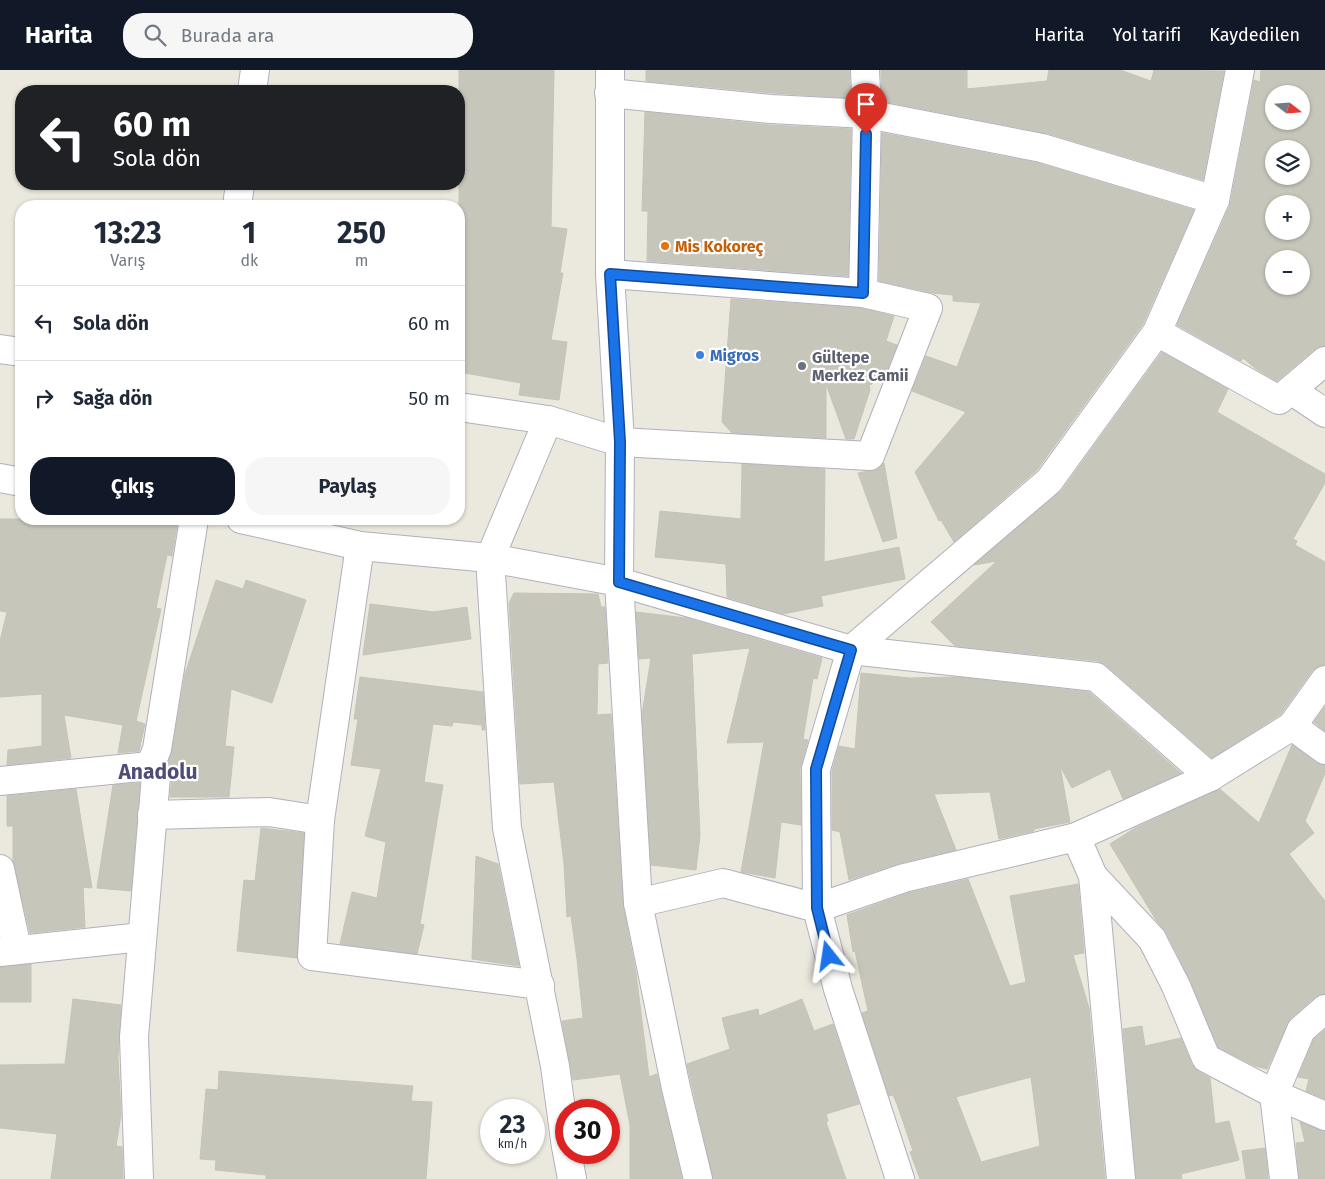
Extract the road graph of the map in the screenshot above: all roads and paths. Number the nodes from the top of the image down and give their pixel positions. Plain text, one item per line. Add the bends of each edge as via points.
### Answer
1 (255, 70) edge
2 (865, 70) edge
3 (1240, 70) edge
4 (609, 82) edge
5 (253, 85) edge
6 (867, 114) junction
7 (1215, 200) junction
8 (610, 274) junction
9 (863, 293) junction
10 (1157, 332) junction
11 (0, 349) edge
12 (15, 351) edge
13 (1325, 361) edge
14 (1291, 390) junction
15 (465, 408) edge
16 (1325, 413) edge
17 (548, 420) junction
18 (620, 442) junction
19 (0, 478) edge
20 (15, 481) edge
21 (193, 525) edge
22 (267, 525) edge
23 (360, 546) junction
24 (490, 558) junction
25 (619, 582) junction
26 (851, 650) junction
27 (1325, 680) edge
28 (1292, 726) junction
29 (1325, 750) edge
30 (150, 766) junction
31 (1210, 777) junction
32 (0, 781) edge
33 (152, 815) junction
34 (320, 820) junction
35 (1076, 837) junction
36 (0, 870) edge
37 (1093, 876) junction
38 (638, 903) junction
39 (817, 908) junction
40 (142, 937) junction
41 (9, 950) edge
42 (540, 985) junction
43 (1325, 1009) edge
44 (1274, 1094) junction
45 (559, 1099) edge
46 (1325, 1116) edge
47 (569, 1164) edge
48 (139, 1179) edge
49 (572, 1179) edge
50 (698, 1179) edge
51 (900, 1179) edge
52 (1121, 1179) edge
53 (1284, 1179) edge

1 - 5 street
2 - 6 street
3 - 7 street
4 - 6 street via 771,109
4 - 8 street
6 - 7 street via 1042,148
6 - 9 street
7 - 10 street
8 - 9 street
8 - 18 street
9 - 18 street via 928,308 870,456
10 - 14 street via 1279,400
10 - 26 street via 1049,481
11 - 12 street
13 - 14 street
14 - 16 street
15 - 17 street
17 - 18 street
17 - 24 street
18 - 25 street
19 - 20 street
21 - 30 street via 157,749
22 - 23 street
23 - 24 street
23 - 34 street
24 - 25 street
24 - 42 street via 507,828
25 - 26 street
25 - 38 street
26 - 31 street via 1096,677
26 - 39 street via 816,769
27 - 28 street
28 - 29 street
28 - 31 street
30 - 32 street
30 - 33 street via 156,776
31 - 35 street
33 - 34 street via 269,812
33 - 40 street
34 - 42 street via 312,956
35 - 37 street
35 - 39 street via 904,878
36 - 41 street
37 - 44 street via 1152,939 1206,1058
37 - 52 street
38 - 39 street via 722,884
38 - 50 street
39 - 51 street via 838,989
40 - 41 street
40 - 48 street via 134,1037
42 - 45 street
43 - 44 street via 1302,1030
44 - 46 street
44 - 53 street
47 - 49 street

